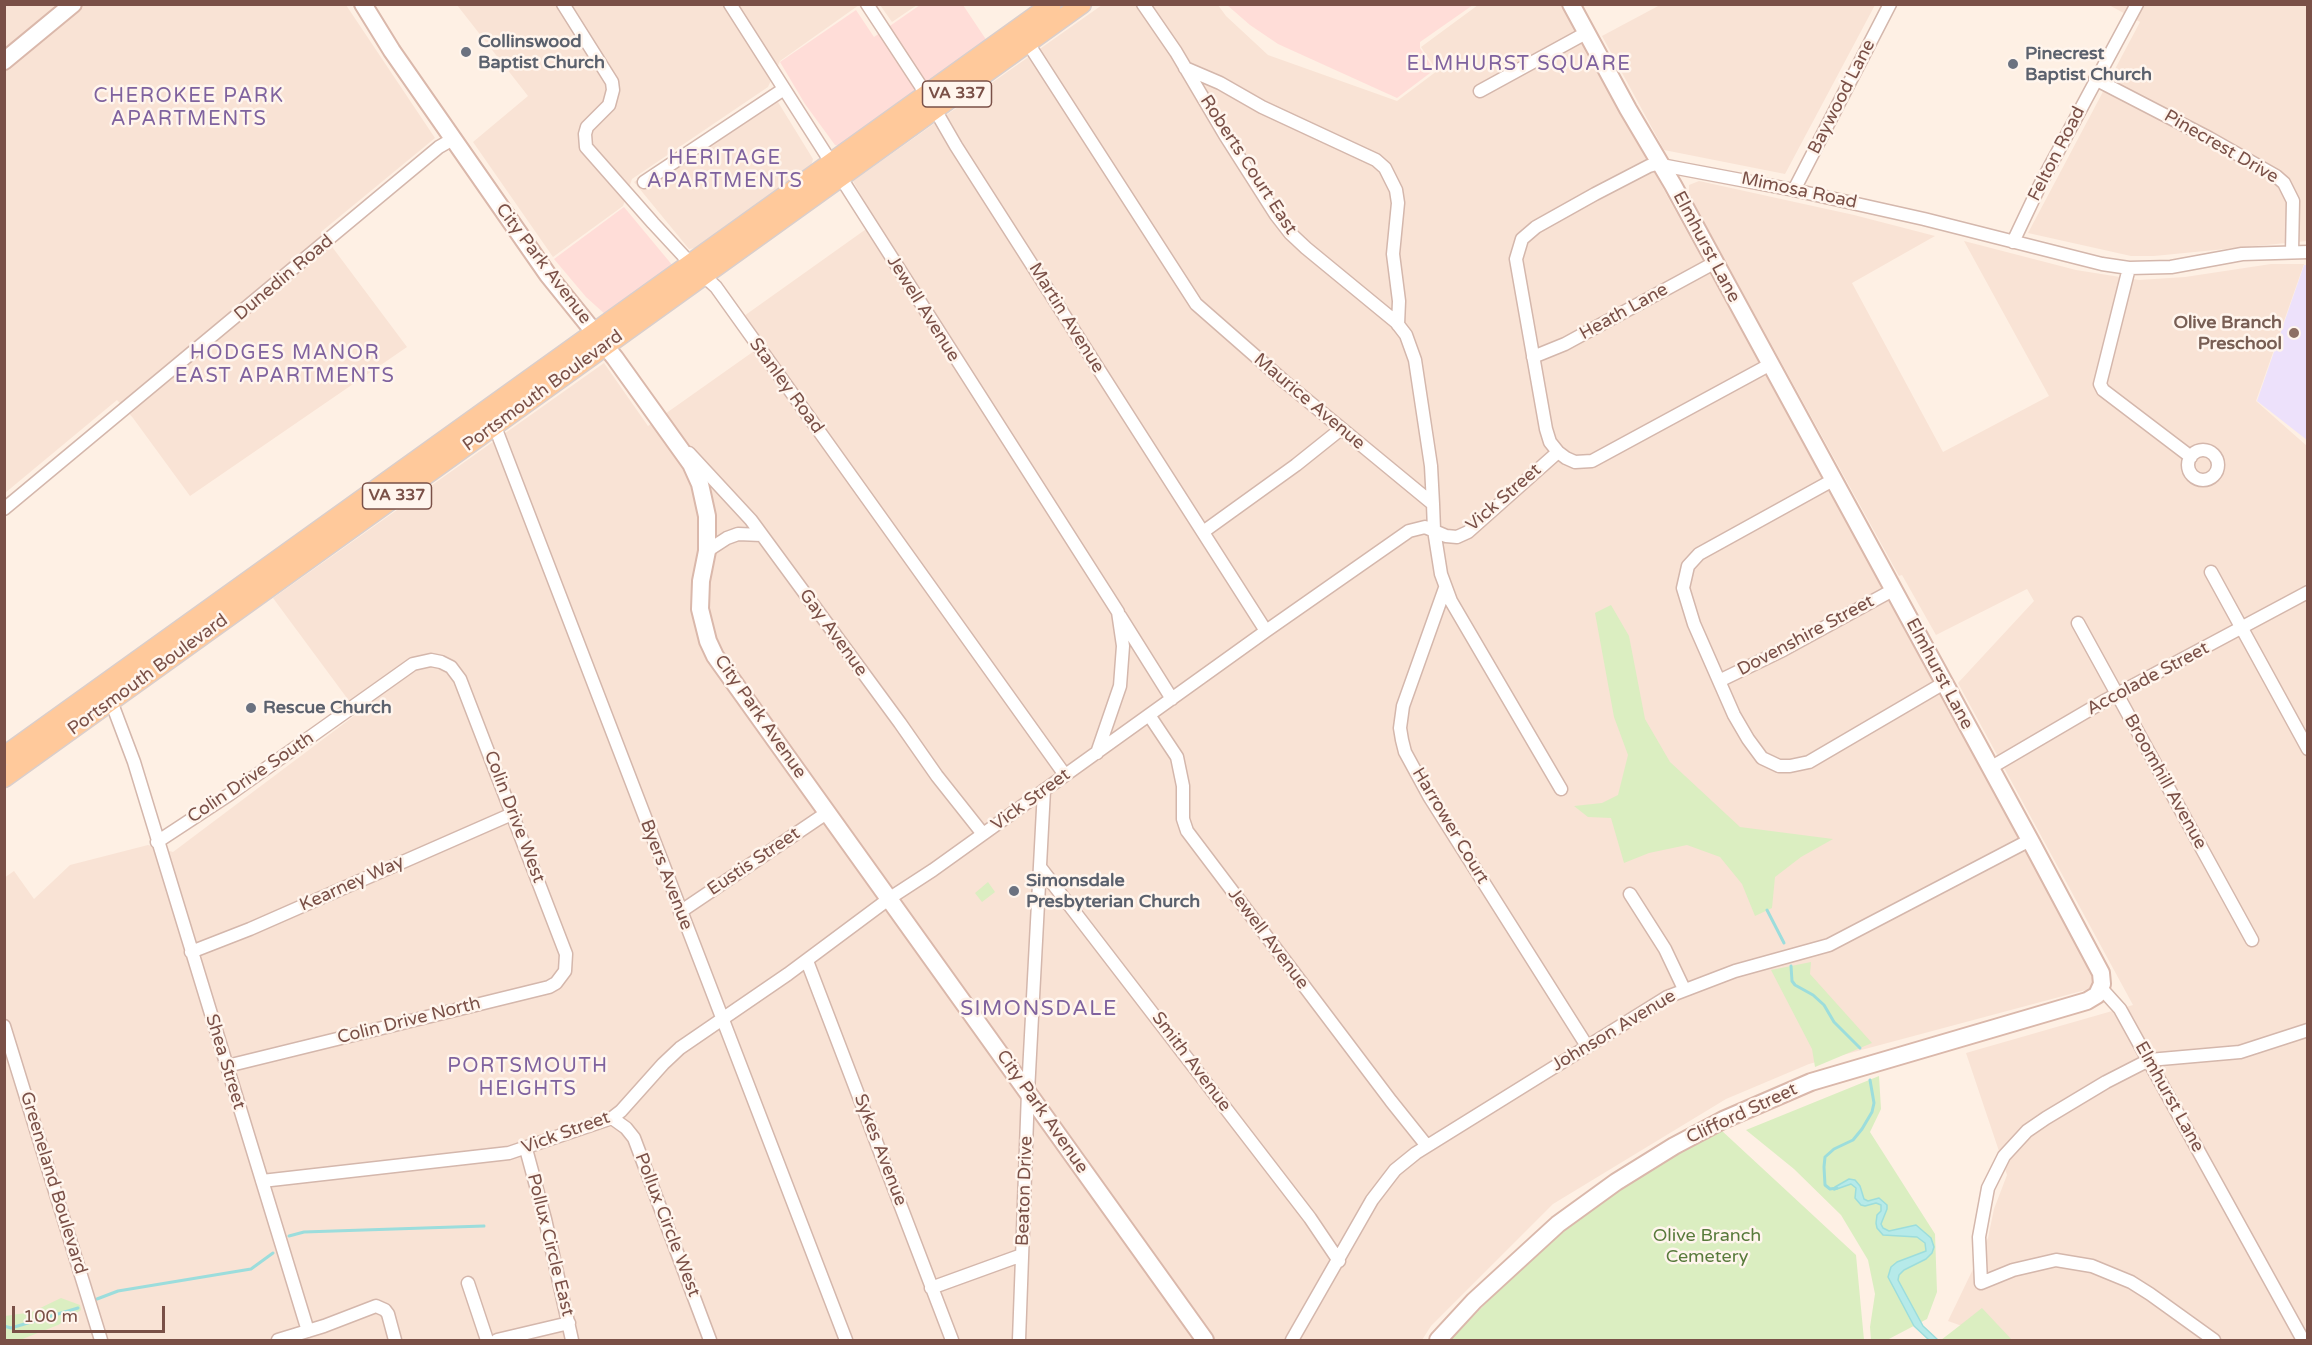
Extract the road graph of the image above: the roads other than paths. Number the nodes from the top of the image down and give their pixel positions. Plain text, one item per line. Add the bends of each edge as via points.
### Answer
1 (73, 4) edge
2 (363, 4) edge
3 (563, 4) edge
4 (730, 4) edge
5 (867, 4) edge
6 (1052, 4) edge
7 (1082, 4) edge
8 (1143, 4) edge
9 (1571, 4) edge
10 (1890, 4) edge
11 (2137, 4) edge
12 (1586, 33) junction
13 (1024, 35) junction
14 (4, 62) edge
15 (1185, 68) junction
16 (2095, 79) junction
17 (784, 89) junction
18 (1480, 91) dead end
19 (931, 102) junction
20 (453, 139) junction
21 (1661, 165) junction
22 (836, 170) junction
23 (644, 182) dead end
24 (1794, 190) junction
25 (2013, 242) junction
26 (2292, 252) junction
27 (2307, 252) edge
28 (1714, 263) junction
29 (2129, 268) junction
30 (698, 270) junction
31 (1398, 325) junction
32 (600, 340) junction
33 (1533, 357) junction
34 (1769, 365) junction
35 (491, 418) junction
36 (1341, 429) junction
37 (674, 440) junction
38 (1558, 452) junction
39 (2191, 457) dead end
40 (1833, 480) junction
41 (1433, 504) junction
42 (4, 509) edge
43 (1434, 530) junction
44 (1203, 532) junction
45 (762, 535) junction
46 (707, 551) junction
47 (2211, 572) dead end
48 (1445, 588) junction
49 (1893, 590) junction
50 (2307, 592) edge
51 (1118, 612) junction
52 (2078, 623) dead end
53 (2241, 628) junction
54 (1266, 631) junction
55 (1719, 681) junction
56 (1944, 683) junction
57 (462, 684) joint
58 (105, 694) junction
59 (2117, 694) junction
60 (1172, 699) junction
61 (1149, 715) junction
62 (2307, 749) edge
63 (1097, 753) junction
64 (4, 756) edge
65 (1990, 768) junction
66 (1065, 775) junction
67 (4, 778) edge
68 (1562, 789) dead end
69 (1044, 790) junction
70 (828, 812) junction
71 (512, 814) junction
72 (983, 834) junction
73 (2030, 840) junction
74 (157, 842) junction
75 (1040, 867) junction
76 (1630, 894) dead end
77 (890, 898) junction
78 (680, 912) junction
79 (2252, 940) dead end
80 (565, 950) joint
81 (191, 952) junction
82 (807, 961) junction
83 (2101, 988) junction
84 (1684, 990) junction
85 (723, 1019) junction
86 (4, 1026) edge
87 (2307, 1030) edge
88 (1587, 1046) junction
89 (2149, 1060) junction
90 (227, 1066) junction
91 (1028, 1092) junction
92 (612, 1118) junction
93 (1427, 1146) junction
94 (526, 1149) junction
95 (261, 1181) junction
96 (1022, 1256) junction
97 (1339, 1261) junction
98 (468, 1284) dead end
99 (932, 1288) junction
100 (568, 1323) junction
101 (308, 1331) junction
102 (101, 1341) edge
103 (278, 1341) edge
104 (395, 1341) edge
105 (487, 1341) edge
106 (497, 1341) edge
107 (572, 1341) edge
108 (710, 1341) edge
109 (846, 1341) edge
110 (952, 1341) edge
111 (1019, 1341) edge
112 (1205, 1341) edge
113 (1292, 1341) edge
114 (1438, 1341) edge
115 (2214, 1341) edge
116 (2303, 1341) edge

1 - 14 street
2 - 20 street, City Park Avenue
3 - 30 street, Stanley Road via 612,82 609,105 587,127 586,147
4 - 17 street, Jewell Avenue
5 - 19 street, Martin Avenue
6 - 13 main road, Portsmouth Boulevard / VA 337
7 - 13 main road, Portsmouth Boulevard / VA 337
8 - 15 street, Roberts Court East
9 - 12 street, Elmhurst Lane
10 - 24 street, Baywood Lane
11 - 16 street, Felton Road
12 - 18 street
12 - 21 street, Elmhurst Lane
13 - 19 main road, Portsmouth Boulevard / VA 337
13 - 36 street, Maurice Avenue via 1196,304
15 - 31 street, Roberts Court East via 1290,233
15 - 31 street via 1220,82 1385,168 1398,203 1393,254
16 - 25 street, Felton Road
16 - 26 street, Pinecrest Drive via 2210,138 2284,183 2293,201
17 - 22 street, Jewell Avenue
17 - 23 street
19 - 22 main road, Portsmouth Boulevard / VA 337
19 - 44 street, Martin Avenue
20 - 32 street, City Park Avenue via 548,275
20 - 42 street, Dunedin Road
21 - 24 street, Mimosa Road
21 - 28 street, Elmhurst Lane
21 - 33 street, Mimosa Road via 1649,166 1595,194 1522,239 1516,259
22 - 30 main road, Portsmouth Boulevard / VA 337
22 - 51 street, Jewell Avenue
24 - 25 street, Mimosa Road
25 - 29 street, Mimosa Road
26 - 27 street, Mimosa Road
26 - 29 street, Mimosa Road via 2242,254 2170,267
28 - 33 street, Heath Lane via 1565,344
28 - 34 street, Elmhurst Lane
29 - 39 street via 2100,384
30 - 32 main road, Portsmouth Boulevard / VA 337
30 - 66 street, Stanley Road via 716,287
31 - 41 street, Roberts Court East via 1415,360
32 - 35 main road, Portsmouth Boulevard / VA 337
32 - 37 street, City Park Avenue
33 - 38 street, Mimosa Road via 1545,429
34 - 38 street, Vick Street via 1592,461 1575,462
34 - 40 street, Elmhurst Lane
35 - 58 main road, Portsmouth Boulevard / VA 337
35 - 78 street, Byers Avenue
36 - 41 street, Maurice Avenue
36 - 44 street
37 - 45 street, Gay Avenue via 705,468
37 - 46 street, City Park Avenue via 691,464 704,498
38 - 43 street, Vick Street via 1468,532 1457,537
40 - 49 street, Elmhurst Lane
40 - 55 street via 1699,554 1688,567 1683,588
41 - 43 street
43 - 48 street
43 - 54 street, Vick Street via 1419,527 1409,531
44 - 54 street, Martin Avenue
45 - 46 street via 727,537
45 - 72 street, Gay Avenue
46 - 70 street, City Park Avenue via 699,594 708,641
47 - 53 street
48 - 68 street
48 - 88 street, Harrower Court via 1403,706 1403,746 1429,796
49 - 55 street, Dovenshire Street
49 - 56 street, Elmhurst Lane
50 - 53 street, Accolade Street
51 - 60 street, Jewell Avenue
51 - 63 street, Jewell Avenue via 1123,646 1120,686
52 - 59 street, Broomhill Avenue
53 - 59 street, Accolade Street
53 - 62 street
54 - 60 street, Vick Street
55 - 56 street via 1734,716 1758,753 1769,763 1790,766 1809,762
56 - 65 street, Elmhurst Lane
57 - 71 street, Colin Drive West
57 - 74 street, Colin Drive South via 457,674 441,662 413,664
58 - 64 main road, Portsmouth Boulevard / VA 337
58 - 67 main road, Portsmouth Boulevard / VA 337
58 - 74 street, Shea Street via 134,762
59 - 65 street, Accolade Street
59 - 79 street, Broomhill Avenue
60 - 61 street, Vick Street
61 - 63 street, Vick Street
61 - 93 street, Jewell Avenue via 1177,757 1187,831
63 - 66 street, Vick Street
65 - 73 street, Elmhurst Lane
66 - 69 street, Vick Street
69 - 72 street, Vick Street
69 - 75 street, Beaton Drive
70 - 77 street, City Park Avenue
70 - 78 street, Eustis Street
71 - 80 street, Colin Drive West
71 - 81 street, Kearney Way
72 - 77 street, Vick Street
73 - 83 street, Elmhurst Lane via 2101,973
73 - 84 street, Johnson Avenue via 1830,945 1735,971
74 - 81 street, Shea Street
75 - 91 street, Beaton Drive
75 - 97 street, Smith Avenue
76 - 84 street via 1665,949
77 - 82 street, Vick Street
77 - 91 street, City Park Avenue
78 - 85 street, Byers Avenue
80 - 90 street, Colin Drive North via 565,971 549,987
81 - 90 street, Shea Street
82 - 85 street, Vick Street
82 - 99 street, Sykes Avenue
83 - 89 street, Elmhurst Lane via 2120,1009
83 - 114 street, Clifford Street via 2087,1001 1811,1082 1674,1146 1558,1224 1474,1301
84 - 88 street, Johnson Avenue
85 - 92 street, Vick Street via 680,1048
85 - 109 street, Byers Avenue
86 - 102 street, Greeneland Boulevard
87 - 89 street via 2240,1052
88 - 93 street, Johnson Avenue
89 - 115 street via 2046,1118 2004,1156 1988,1188 1981,1221 1981,1282 2056,1260 2092,1266 2131,1282
89 - 116 street, Elmhurst Lane
90 - 95 street, Shea Street
91 - 96 street, Beaton Drive
91 - 112 street, City Park Avenue
92 - 94 street, Vick Street
92 - 108 street, Pollux Circle West via 633,1138
93 - 97 street, Johnson Avenue via 1410,1157 1383,1185
94 - 95 street, Vick Street
94 - 100 street, Pollux Circle East
95 - 101 street, Shea Street
96 - 99 street
96 - 111 street, Beaton Drive
97 - 113 street, Johnson Avenue
98 - 105 street
99 - 110 street, Sykes Avenue
100 - 106 street
100 - 107 street, Pollux Circle East
101 - 103 street
101 - 104 street via 376,1306 388,1314

